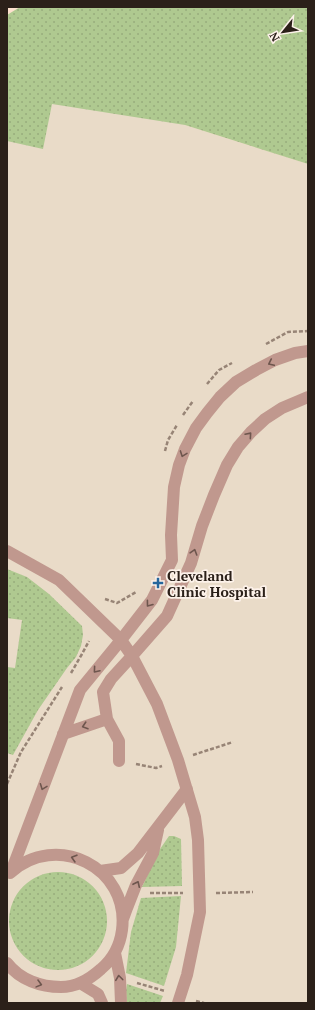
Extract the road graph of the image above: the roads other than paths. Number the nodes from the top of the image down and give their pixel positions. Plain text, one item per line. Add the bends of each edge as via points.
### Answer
1 (308, 351) edge
2 (308, 398) edge
3 (7, 550) edge
4 (121, 640) junction
5 (132, 656) junction
6 (107, 719) junction
7 (63, 734) junction
8 (120, 761) dead end
9 (187, 789) junction
10 (160, 825) junction
11 (100, 871) junction
12 (9, 875) edge
13 (123, 920) junction
14 (115, 953) junction
15 (7, 964) edge
16 (80, 983) junction
17 (179, 999) edge
18 (102, 1003) edge
19 (121, 1003) edge

1 -> 4 lane via 275,360 236,382 220,397 196,428 179,465 174,487 172,560 152,600
5 -> 2 lane via 167,616 191,563 214,495 238,447 265,419 282,408
3 - 4 lane via 59,580
4 - 5 lane
4 -> 7 lane via 80,690
5 - 6 lane via 103,692
5 - 9 lane via 157,704
6 -> 7 lane
6 - 8 lane via 119,741
7 -> 12 lane
9 - 10 lane
9 - 17 lane via 198,840 200,912 187,975
10 - 11 lane via 138,853 121,868
13 -> 10 lane via 136,885 153,853
11 -> 12 lane via 71,856 50,855 29,860
11 - 13 lane via 112,885 120,902
13 - 14 lane via 121,937
14 - 16 lane via 106,965
19 -> 14 lane
15 -> 16 lane via 29,981 50,987
16 - 18 lane via 98,994

